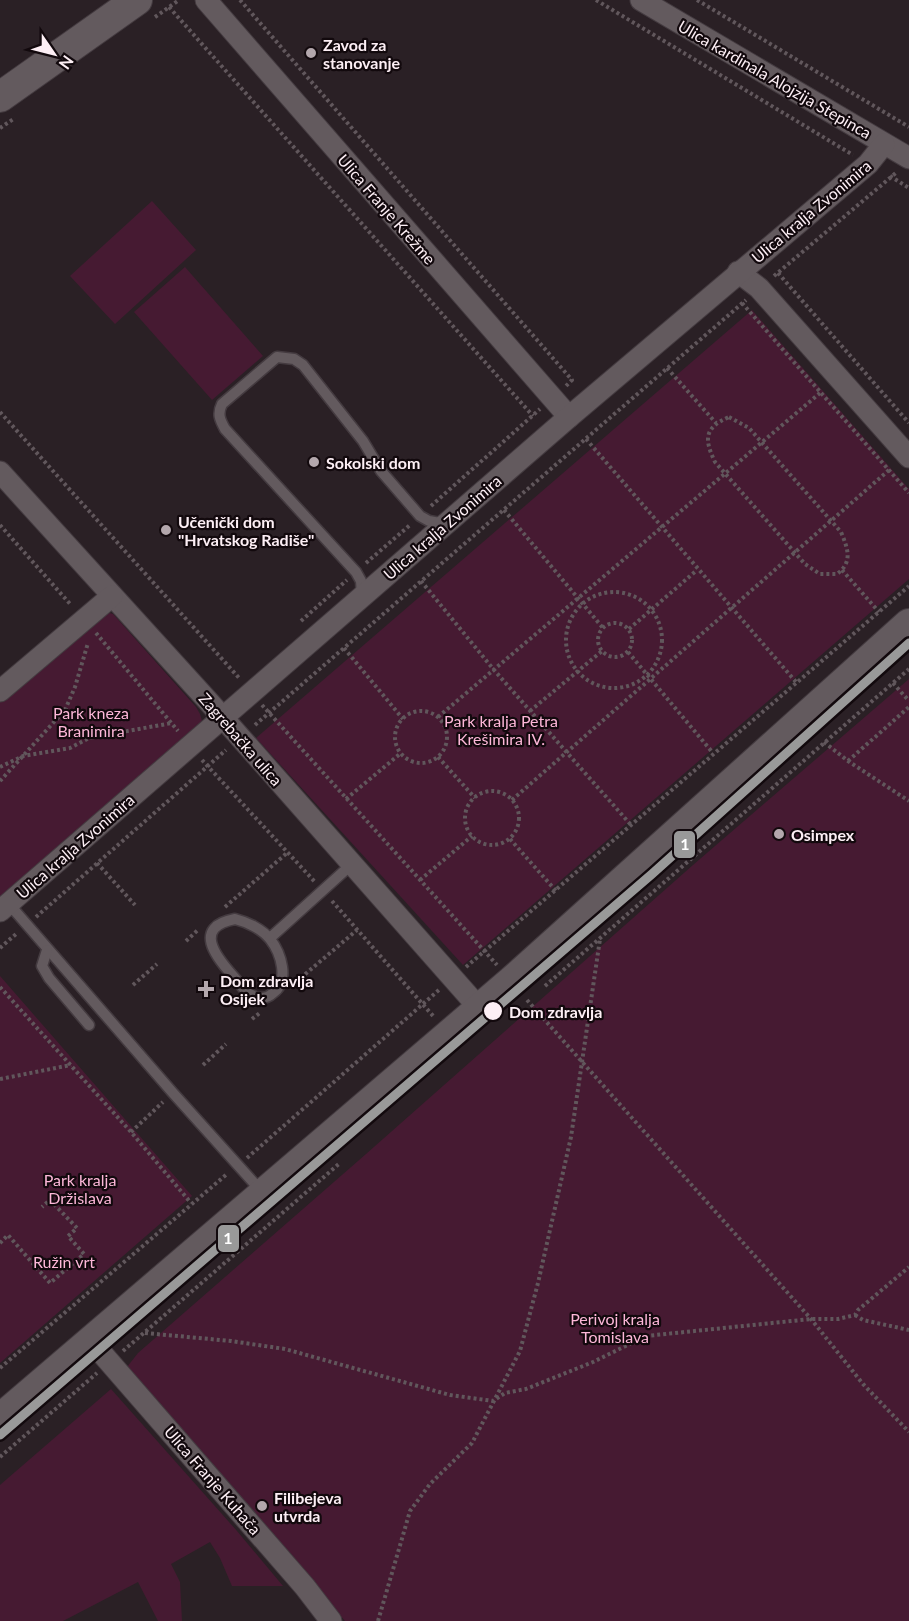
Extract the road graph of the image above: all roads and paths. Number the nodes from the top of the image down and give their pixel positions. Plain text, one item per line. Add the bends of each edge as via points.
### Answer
1 (137, 0) edge
2 (206, 0) edge
3 (240, 0) edge
4 (596, 0) edge
5 (640, 0) edge
6 (698, 0) edge
7 (169, 7) dead end
8 (0, 97) edge
9 (909, 127) edge
10 (885, 144) junction
11 (868, 164) junction
12 (904, 164) edge
13 (891, 177) junction
14 (909, 188) edge
15 (738, 273) junction
16 (778, 273) junction
17 (759, 288) junction
18 (742, 303) junction
19 (667, 368) junction
20 (820, 393) junction
21 (552, 398) junction
22 (0, 412) edge
23 (533, 416) junction
24 (569, 417) junction
25 (716, 423) junction
26 (909, 423) edge
27 (586, 439) junction
28 (762, 443) junction
29 (909, 457) edge
30 (889, 471) junction
31 (0, 472) edge
32 (725, 474) junction
33 (909, 493) edge
34 (504, 510) junction
35 (420, 516) junction
36 (831, 521) junction
37 (446, 524) junction
38 (0, 525) edge
39 (661, 528) junction
40 (795, 553) junction
41 (697, 570) junction
42 (842, 570) junction
43 (356, 572) junction
44 (421, 581) junction
45 (112, 596) junction
46 (362, 596) junction
47 (579, 598) junction
48 (584, 603) junction
49 (651, 609) junction
50 (731, 609) junction
51 (879, 612) dead end
52 (84, 620) junction
53 (909, 624) edge
54 (297, 625) dead end
55 (603, 628) junction
56 (629, 629) junction
57 (344, 648) junction
58 (602, 651) junction
59 (628, 652) junction
60 (246, 670) dead end
61 (494, 670) junction
62 (578, 673) junction
63 (649, 677) junction
64 (796, 682) dead end
65 (893, 682) dead end
66 (244, 685) junction
67 (0, 691) edge
68 (909, 701) edge
69 (909, 707) edge
70 (215, 710) junction
71 (530, 711) junction
72 (269, 713) junction
73 (438, 717) junction
74 (402, 719) junction
75 (172, 723) junction
76 (168, 737) dead end
77 (183, 737) junction
78 (240, 738) junction
79 (824, 742) dead end
80 (566, 752) junction
81 (401, 753) junction
82 (713, 753) dead end
83 (23, 756) junction
84 (438, 757) junction
85 (848, 761) junction
86 (207, 766) junction
87 (0, 767) edge
88 (0, 781) edge
89 (475, 798) junction
90 (346, 799) junction
91 (513, 800) junction
92 (909, 801) edge
93 (631, 825) dead end
94 (472, 836) junction
95 (510, 839) junction
96 (288, 852) junction
97 (98, 862) junction
98 (352, 864) junction
99 (420, 880) junction
100 (322, 891) junction
101 (555, 891) dead end
102 (237, 896) dead end
103 (135, 906) dead end
104 (4, 908) edge
105 (26, 925) junction
106 (357, 930) junction
107 (270, 938) junction
108 (600, 938) dead end
109 (0, 948) edge
110 (47, 950) junction
111 (157, 964) dead end
112 (305, 975) dead end
113 (512, 981) junction
114 (134, 985) dead end
115 (0, 987) edge
116 (480, 1009) junction
117 (89, 1025) dead end
118 (449, 1035) junction
119 (226, 1044) dead end
120 (582, 1063) junction
121 (72, 1065) junction
122 (203, 1065) dead end
123 (0, 1079) edge
124 (172, 1093) junction
125 (131, 1132) junction
126 (264, 1194) junction
127 (191, 1203) dead end
128 (42, 1207) dead end
129 (0, 1243) edge
130 (909, 1267) edge
131 (855, 1315) junction
132 (811, 1319) junction
133 (909, 1330) edge
134 (144, 1333) dead end
135 (92, 1342) junction
136 (493, 1401) junction
137 (0, 1419) edge
138 (909, 1432) edge
139 (331, 1621) edge
140 (378, 1621) edge

1 - 8 street
2 - 21 street, Ulica Franje Krežme
3 - 21 path via 572,380
4 - 11 path
5 - 10 street, Ulica kardinala Alojzija Stepinca
6 - 9 path
7 - 23 path
10 - 11 street, Ulica kralja Zvonimira
10 - 12 street, Ulica kardinala Alojzija Stepinca
11 - 13 path
11 - 15 street, Ulica kralja Zvonimira
12 - 13 path
13 - 14 path
13 - 16 path
15 - 17 street
15 - 24 street, Ulica kralja Zvonimira
16 - 17 path
16 - 26 path
17 - 18 path
17 - 29 street
18 - 19 path
18 - 20 path
19 - 25 path
19 - 27 path
20 - 28 path
20 - 30 path
21 - 23 path
21 - 24 street, Ulica Franje Krežme
22 - 66 path
23 - 35 path
24 - 37 street, Ulica kralja Zvonimira
25 - 28 path via 729,417 739,421
25 - 32 path via 707,441 715,462
27 - 34 path
27 - 39 path
28 - 32 path
28 - 36 path
30 - 33 path
30 - 36 path
31 - 45 street, Zagrebačka ulica
32 - 39 path
32 - 40 path
34 - 44 path
34 - 47 path
35 - 37 lane
35 - 43 path
35 - 43 lane via 381,471 363,441 303,365 294,359 277,357 222,404 220,420 225,429
36 - 40 path
36 - 42 path via 849,550
37 - 46 street, Ulica kralja Zvonimira
38 - 52 path
39 - 41 path
39 - 47 path
40 - 42 path via 820,574 837,574
40 - 50 path
41 - 49 path
41 - 50 path
42 - 51 path
43 - 46 lane
43 - 54 path
44 - 57 path
44 - 61 path
45 - 52 street
45 - 70 street, Zagrebačka ulica
46 - 66 street, Ulica kralja Zvonimira
47 - 48 path
47 - 61 path
48 - 49 path via 618,592
48 - 55 path
48 - 62 path via 573,615 566,637 569,659
49 - 56 path
49 - 63 path via 662,643
50 - 63 path
50 - 64 path
52 - 67 street
53 - 113 street
55 - 56 path via 616,622
55 - 58 path via 598,639
56 - 59 path via 632,643
57 - 72 path
57 - 74 path
58 - 59 path via 612,657
58 - 62 path
59 - 63 path
60 - 66 path
61 - 71 path
61 - 73 path
62 - 63 path via 604,688 620,688
62 - 71 path
63 - 80 path
63 - 82 path
65 - 68 path
66 - 70 street, Ulica kralja Zvonimira
66 - 70 path
66 - 72 path
69 - 85 path
70 - 77 street, Ulica kralja Zvonimira
70 - 77 path
70 - 78 street, Zagrebačka ulica
71 - 80 path
72 - 78 path
72 - 90 path
73 - 74 path via 416,711
73 - 84 path via 444,723 447,738
74 - 81 path via 395,739
75 - 77 path
75 - 83 path via 88,738 70,748
75 - 83 path via 92,628 65,710
76 - 77 path
77 - 86 path
77 - 104 street, Ulica kralja Zvonimira
78 - 86 path
78 - 98 street, Zagrebačka ulica
79 - 85 path
80 - 91 path
80 - 93 path
81 - 84 path via 406,759 421,763
81 - 90 path
83 - 87 path
83 - 88 path
84 - 89 path
85 - 92 path
86 - 96 path
86 - 97 path
89 - 91 path via 490,791
89 - 94 path via 465,821
90 - 99 path
91 - 95 path via 519,824
94 - 95 path via 478,842 495,845
94 - 99 path
95 - 101 path
96 - 100 path
96 - 102 path
97 - 103 path
97 - 105 path
98 - 100 lane
98 - 116 street, Zagrebačka ulica
99 - 113 path
100 - 106 path
100 - 107 lane
104 - 105 lane
105 - 109 path
105 - 110 lane
106 - 112 path
106 - 118 path
107 - 107 lane via 235,919 218,925 210,944 245,990 263,999 278,989 283,975
108 - 120 path
110 - 117 lane via 42,966
110 - 124 lane
111 - 114 path
113 - 116 street
113 - 120 path
115 - 121 path
116 - 118 street
118 - 126 street
119 - 122 path
120 - 132 path
120 - 136 path via 571,1137 538,1284 520,1351
121 - 123 path
121 - 125 path
124 - 125 path
124 - 126 lane
125 - 127 path
126 - 135 street
128 - 129 path via 50,1200 77,1228 68,1236 84,1254 50,1283 8,1235
130 - 131 path
131 - 132 path
131 - 133 path
132 - 136 path via 646,1336 593,1362 526,1389 505,1393
132 - 138 path via 863,1384
134 - 136 path via 285,1349 450,1395
135 - 137 street
135 - 139 street, Ulica Franje Kuhača
136 - 140 path via 472,1443 430,1484 410,1511

